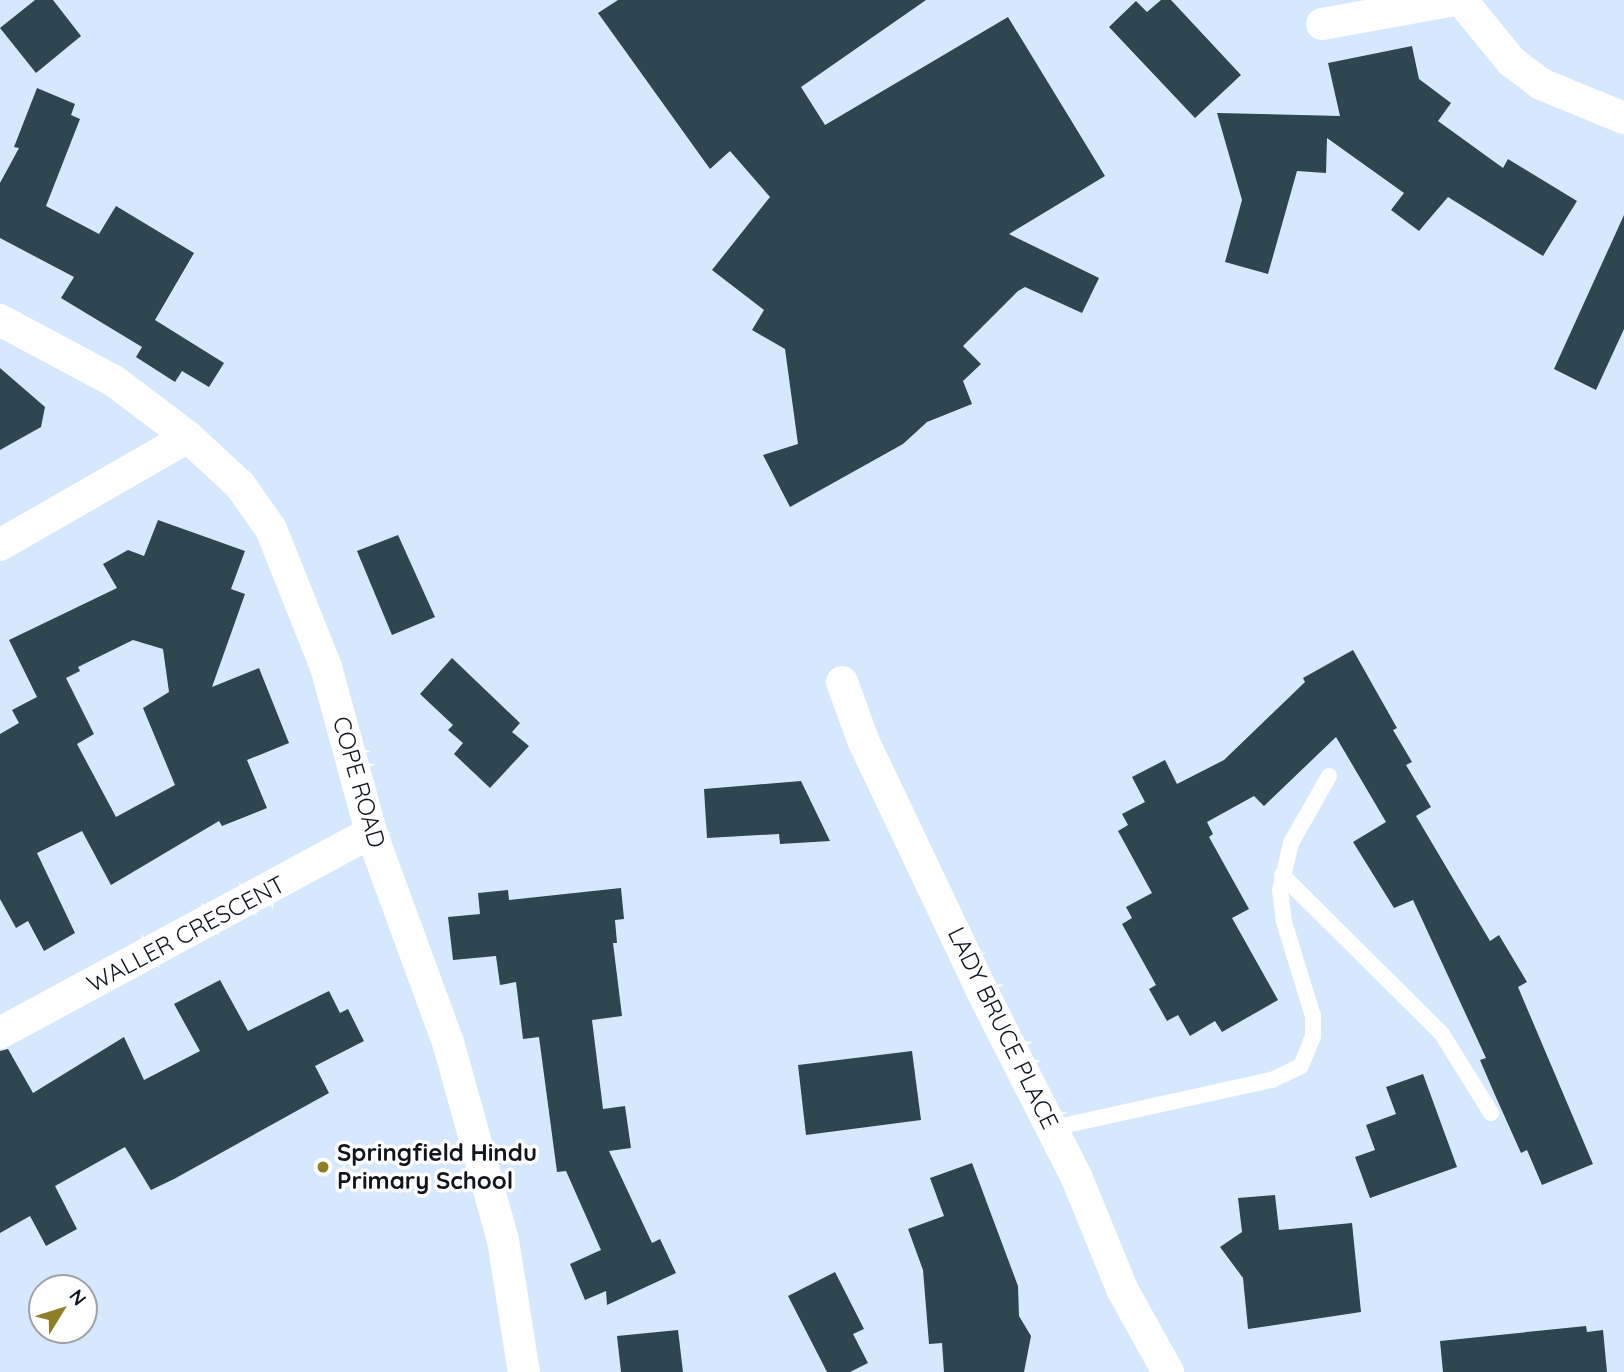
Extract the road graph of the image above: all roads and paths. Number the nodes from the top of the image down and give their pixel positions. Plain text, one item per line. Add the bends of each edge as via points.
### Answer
1 (1455, 0) edge
2 (1461, 0) edge
3 (1371, 7) edge
4 (1322, 24) dead end
5 (1624, 118) edge
6 (0, 320) edge
7 (188, 437) junction
8 (0, 545) edge
9 (842, 682) dead end
10 (1329, 776) dead end
11 (371, 832) junction
12 (1282, 875) junction
13 (0, 1033) edge
14 (1491, 1113) dead end
15 (1053, 1128) junction
16 (524, 1372) edge
17 (1168, 1372) edge

1 - 3 street
2 - 5 street via 1511,62 1541,84
3 - 4 street
6 - 7 street, COPE ROAD via 114,381
7 - 8 street
7 - 11 street, COPE ROAD via 240,485 271,529 326,667
9 - 15 street, LADY BRUCE PLACE via 863,740
10 - 12 lane via 1291,843
11 - 13 street, WALLER CRESCENT
11 - 16 street, COPE ROAD via 448,1042 503,1240
12 - 14 lane via 1442,1034
12 - 15 lane via 1284,922 1313,1016 1314,1036 1301,1066 1272,1080
15 - 17 street, LADY BRUCE PLACE via 1122,1289

